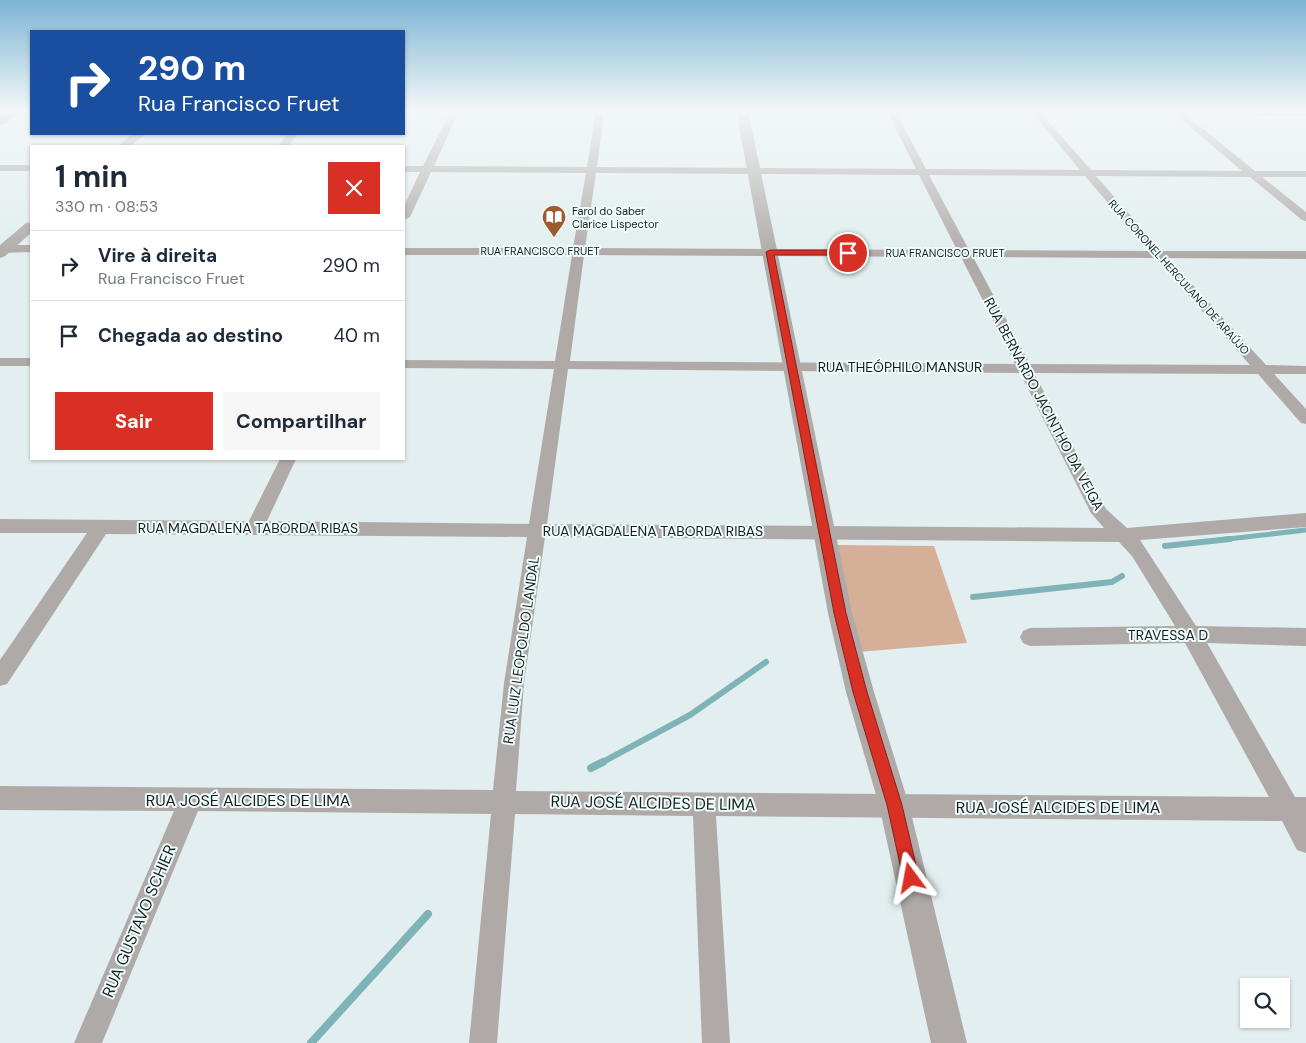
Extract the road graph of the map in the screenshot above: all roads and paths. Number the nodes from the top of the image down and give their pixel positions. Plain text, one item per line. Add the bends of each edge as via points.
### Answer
1 (431, 160) edge
2 (593, 160) edge
3 (752, 160) edge
4 (917, 160) edge
5 (1077, 160) edge
6 (1236, 160) edge
7 (0, 168) edge
8 (30, 168) edge
9 (405, 170) edge
10 (426, 170) junction
11 (591, 170) junction
12 (754, 171) junction
13 (923, 172) junction
14 (1088, 173) junction
15 (1252, 173) junction
16 (1306, 174) edge
17 (405, 215) edge
18 (1306, 218) edge
19 (30, 227) edge
20 (30, 249) edge
21 (2, 250) edge
22 (405, 251) edge
23 (579, 252) junction
24 (770, 252) junction
25 (965, 253) junction
26 (1158, 254) junction
27 (1306, 255) edge
28 (0, 362) edge
29 (30, 362) edge
30 (405, 364) edge
31 (562, 365) junction
32 (792, 366) junction
33 (1025, 368) junction
34 (1262, 369) junction
35 (1306, 370) edge
36 (1306, 418) edge
37 (288, 460) edge
38 (1306, 520) edge
39 (0, 526) edge
40 (101, 527) junction
41 (255, 528) junction
42 (537, 530) junction
43 (824, 533) junction
44 (1122, 535) junction
45 (1192, 634) junction
46 (1030, 637) dead end
47 (1306, 637) edge
48 (0, 677) edge
49 (0, 798) edge
50 (191, 799) junction
51 (503, 802) junction
52 (704, 804) junction
53 (894, 805) junction
54 (1297, 809) edge
55 (1306, 841) edge
56 (88, 1043) edge
57 (483, 1043) edge
58 (716, 1043) edge
59 (949, 1043) edge

1 - 10 street
2 - 11 street, RUA LUIZ LEOPOLDO LANDAL
3 - 12 street
4 - 13 street, RUA BERNARDO JACINTHO DA VEIGA
5 - 14 street, RUA CORONEL HERCULANO DE ARAÚJO
6 - 15 street
7 - 8 street
9 - 10 street
10 - 11 street
10 - 17 street
11 - 12 street
11 - 23 street, RUA LUIZ LEOPOLDO LANDAL
12 - 13 street
12 - 24 street
13 - 14 street
13 - 25 street, RUA BERNARDO JACINTHO DA VEIGA
14 - 15 street
14 - 26 street, RUA CORONEL HERCULANO DE ARAÚJO
15 - 16 street
15 - 18 street
19 - 21 street
20 - 21 street
22 - 23 street, RUA FRANCISCO FRUET
23 - 24 street, RUA FRANCISCO FRUET
23 - 31 street, RUA LUIZ LEOPOLDO LANDAL
24 - 25 street, RUA FRANCISCO FRUET
24 - 32 street
25 - 26 street, RUA FRANCISCO FRUET
25 - 33 street, RUA BERNARDO JACINTHO DA VEIGA
26 - 27 street, RUA FRANCISCO FRUET
26 - 34 street, RUA CORONEL HERCULANO DE ARAÚJO
28 - 29 street
30 - 31 street, RUA THEÓPHILO MANSUR
31 - 32 street, RUA THEÓPHILO MANSUR
31 - 42 street, RUA LUIZ LEOPOLDO LANDAL
32 - 33 street, RUA THEÓPHILO MANSUR
32 - 43 street
33 - 34 street, RUA THEÓPHILO MANSUR
33 - 44 street, RUA BERNARDO JACINTHO DA VEIGA via 1100,513
34 - 35 street, RUA THEÓPHILO MANSUR
34 - 36 street, RUA CORONEL HERCULANO DE ARAÚJO
37 - 41 street
38 - 44 street, RUA MAGDALENA TABORDA RIBAS
39 - 40 street, RUA MAGDALENA TABORDA RIBAS
40 - 41 street, RUA MAGDALENA TABORDA RIBAS
40 - 48 street
41 - 42 street, RUA MAGDALENA TABORDA RIBAS
42 - 43 street, RUA MAGDALENA TABORDA RIBAS
42 - 51 street, RUA LUIZ LEOPOLDO LANDAL via 514,683
43 - 44 street, RUA MAGDALENA TABORDA RIBAS
43 - 53 street via 849,650
44 - 45 street, RUA BERNARDO JACINTHO DA VEIGA via 1136,548
45 - 46 street, TRAVESSA D
45 - 47 street, TRAVESSA D
45 - 54 street, RUA BERNARDO JACINTHO DA VEIGA
49 - 50 street, RUA JOSÉ ALCIDES DE LIMA
50 - 51 street, RUA JOSÉ ALCIDES DE LIMA
50 - 56 street, RUA GUSTAVO SCHIER
51 - 52 street, RUA JOSÉ ALCIDES DE LIMA
51 - 57 street, RUA LUIZ LEOPOLDO LANDAL
52 - 53 street, RUA JOSÉ ALCIDES DE LIMA
52 - 58 street
53 - 54 street, RUA JOSÉ ALCIDES DE LIMA
53 - 59 street
54 - 55 street, RUA BERNARDO JACINTHO DA VEIGA

